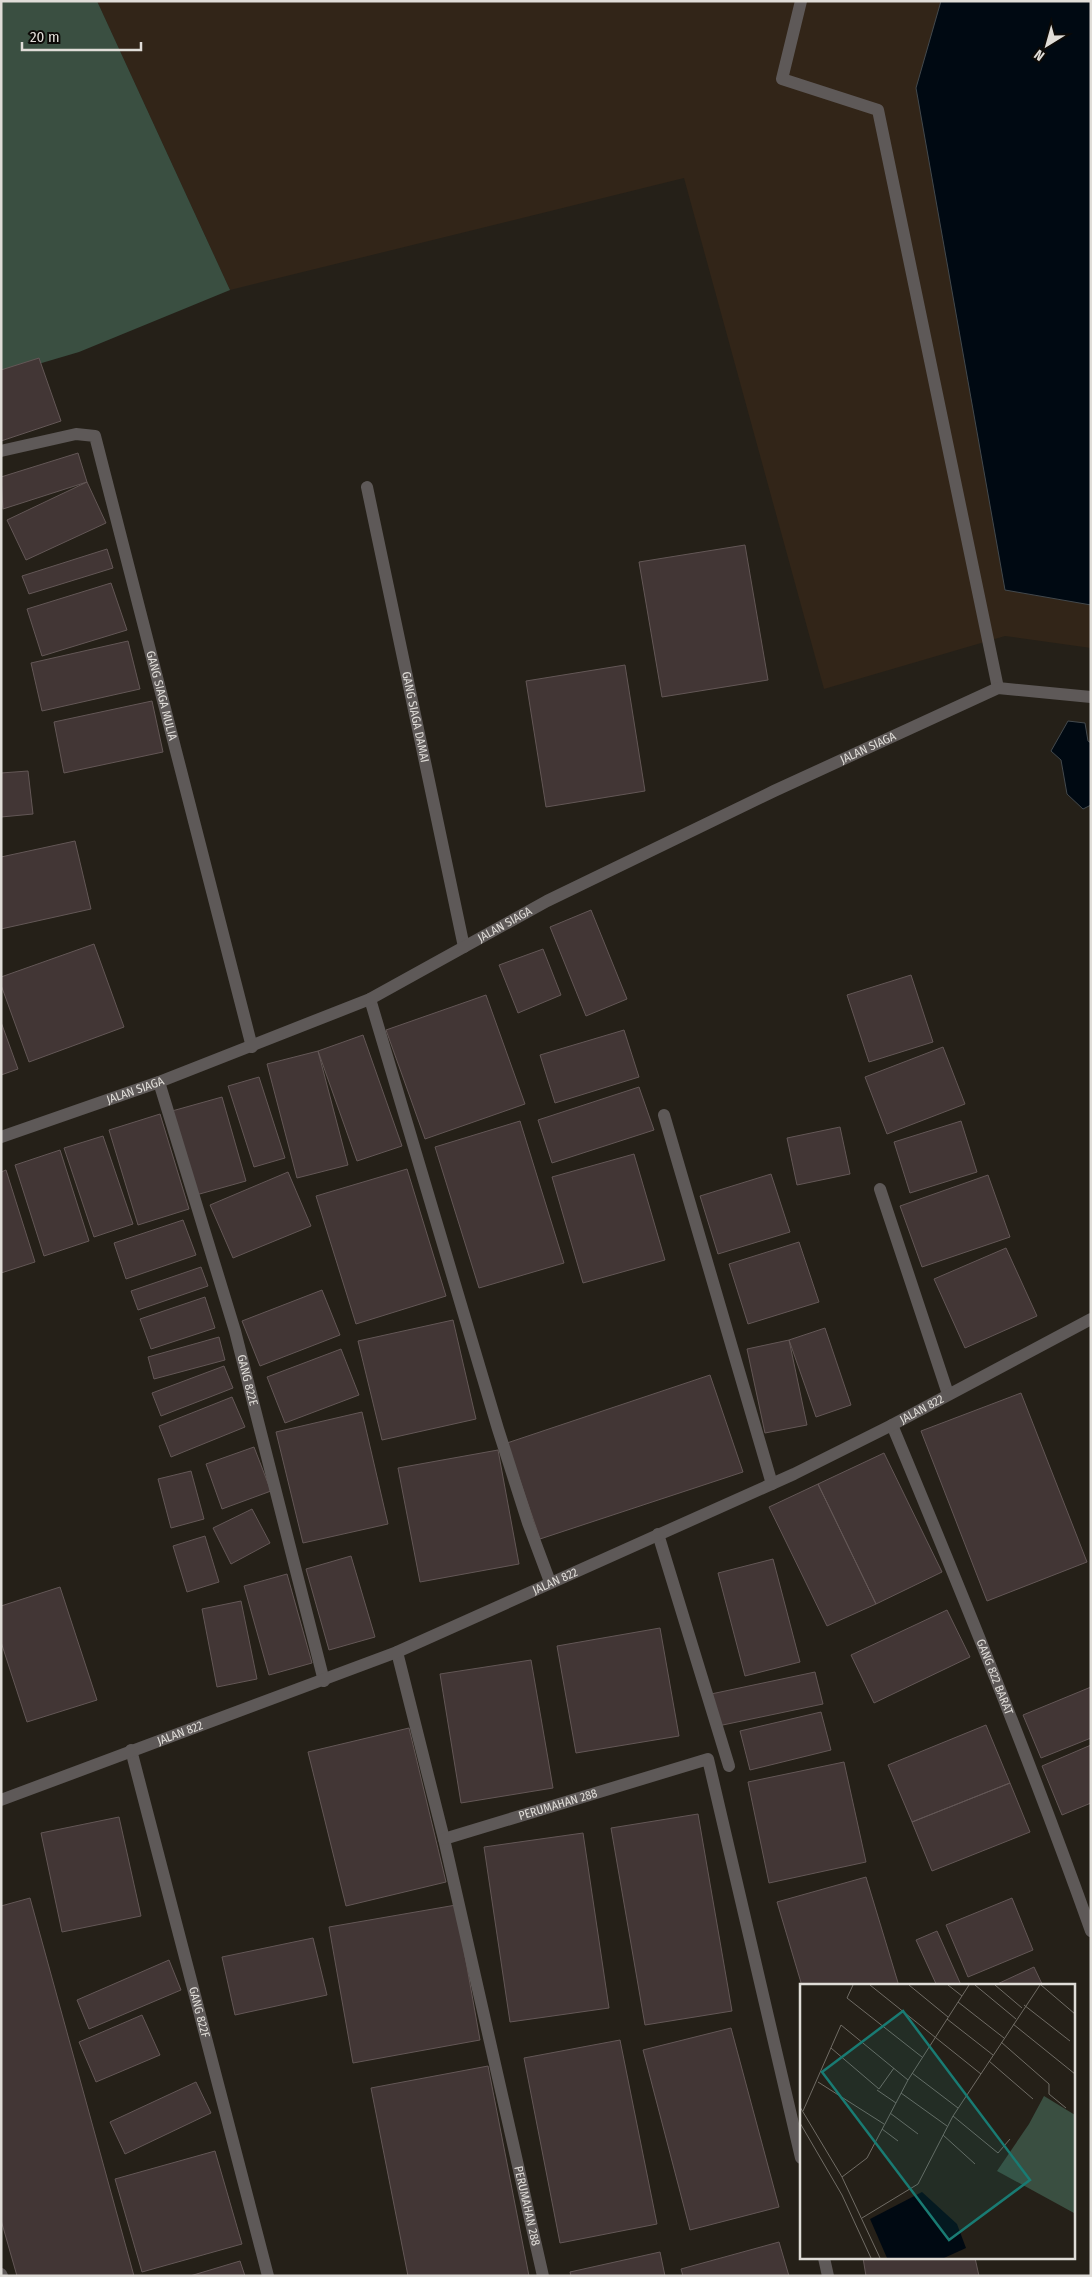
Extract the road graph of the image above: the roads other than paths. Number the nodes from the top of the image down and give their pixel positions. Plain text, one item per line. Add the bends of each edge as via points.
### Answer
1 (801, 1) edge
2 (1, 451) edge
3 (367, 487) dead end
4 (998, 688) junction
5 (1091, 697) edge
6 (464, 947) junction
7 (370, 999) junction
8 (252, 1047) junction
9 (159, 1082) junction
10 (664, 1115) dead end
11 (1, 1136) edge
12 (880, 1189) dead end
13 (1091, 1319) edge
14 (948, 1394) junction
15 (892, 1425) junction
16 (772, 1484) junction
17 (658, 1534) junction
18 (550, 1582) junction
19 (397, 1652) junction
20 (324, 1681) junction
21 (130, 1750) junction
22 (729, 1766) dead end
23 (1, 1800) edge
24 (444, 1839) junction
25 (1091, 1931) edge
26 (800, 2154) edge
27 (824, 2260) edge
28 (268, 2276) edge
29 (543, 2276) edge
30 (828, 2276) edge

1 - 4 street via 782,79 878,110
2 - 8 street, GANG SIAGA MULIA via 76,434 95,436
3 - 6 street, GANG SIAGA DAMAI
4 - 5 street
4 - 6 street, JALAN SIAGA via 774,790 547,900
6 - 7 street, JALAN SIAGA
7 - 8 street, JALAN SIAGA
7 - 18 street via 498,1429
8 - 9 street, JALAN SIAGA
9 - 11 street, JALAN SIAGA
9 - 20 street, GANG 822E via 235,1331
10 - 16 street
12 - 14 street
13 - 14 street, JALAN 822
14 - 15 street, JALAN 822
15 - 16 street, JALAN 822
15 - 25 street, GANG 822 BARAT via 965,1599
16 - 17 street, JALAN 822
17 - 18 street, JALAN 822
17 - 22 street
18 - 19 street, JALAN 822
19 - 20 street, JALAN 822
19 - 24 street
20 - 21 street, JALAN 822
21 - 23 street, JALAN 822
21 - 28 street, GANG 822F
24 - 26 street, PERUMAHAN 288 via 708,1759
24 - 29 street, PERUMAHAN 288
27 - 30 street

